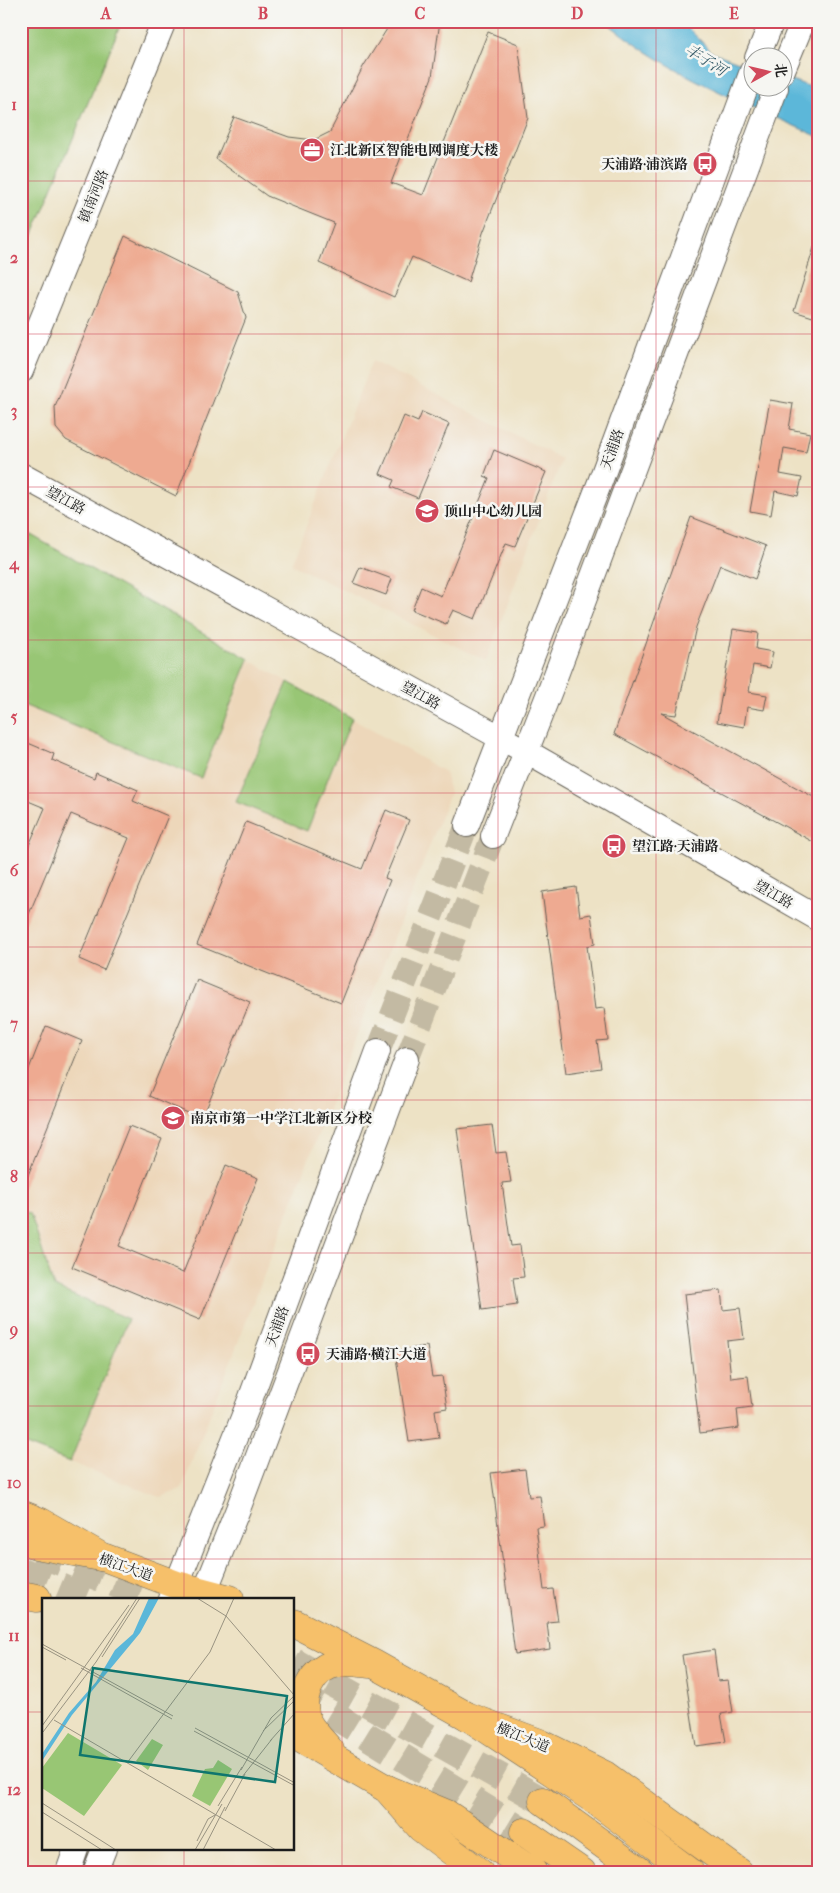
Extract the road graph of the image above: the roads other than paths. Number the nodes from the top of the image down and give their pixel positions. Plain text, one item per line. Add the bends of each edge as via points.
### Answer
1 (164, 21) edge
2 (772, 21) edge
3 (803, 21) edge
4 (761, 48) edge
5 (792, 48) edge
6 (742, 98) edge
7 (772, 98) edge
8 (21, 372) edge
9 (21, 475) edge
10 (501, 738) junction
11 (526, 752) junction
12 (467, 825) tunnel mouth
13 (493, 836) tunnel mouth
14 (819, 919) edge
15 (378, 1050) tunnel mouth
16 (407, 1059) tunnel mouth
17 (21, 1514) edge
18 (21, 1540) edge
19 (102, 1557) junction
20 (174, 1592) edge
21 (213, 1597) edge
22 (295, 1624) edge
23 (374, 1664) junction
24 (467, 1716) junction
25 (295, 1735) edge
26 (337, 1760) junction
27 (387, 1789) junction
28 (543, 1801) tunnel mouth
29 (524, 1832) tunnel mouth
30 (76, 1850) edge
31 (104, 1850) edge
32 (68, 1872) edge
33 (95, 1872) edge
34 (479, 1872) edge
35 (533, 1872) edge
36 (582, 1872) edge
37 (641, 1872) edge
38 (690, 1872) edge
39 (739, 1872) edge

1 - 8 street, 镇南河路
2 - 4 street
3 - 5 street
6 - 10 street, 天浦路
7 - 11 street, 天浦路
9 - 10 street, 望江路
10 - 11 street, 望江路
10 - 12 street, 天浦路
11 - 13 street, 天浦路
11 - 14 street, 望江路
15 - 20 street, 天浦路 via 250,1400
16 - 21 street, 天浦路 via 244,1495
17 - 19 main road
18 - 19 main road, 横江大道 via 36,1546
19 - 20 main road, 横江大道
20 - 21 main road, 横江大道
22 - 23 main road, 横江大道
23 - 24 main road, 横江大道
23 - 26 main road via 338,1663 321,1669 309,1683 304,1701 308,1723
24 - 38 main road via 593,1799
24 - 39 main road, 横江大道 via 540,1743 605,1774
25 - 26 main road
26 - 27 main road
27 - 34 main road via 421,1828
27 - 35 main road via 447,1814
28 - 37 main road
29 - 36 main road
30 - 32 street
31 - 33 street

